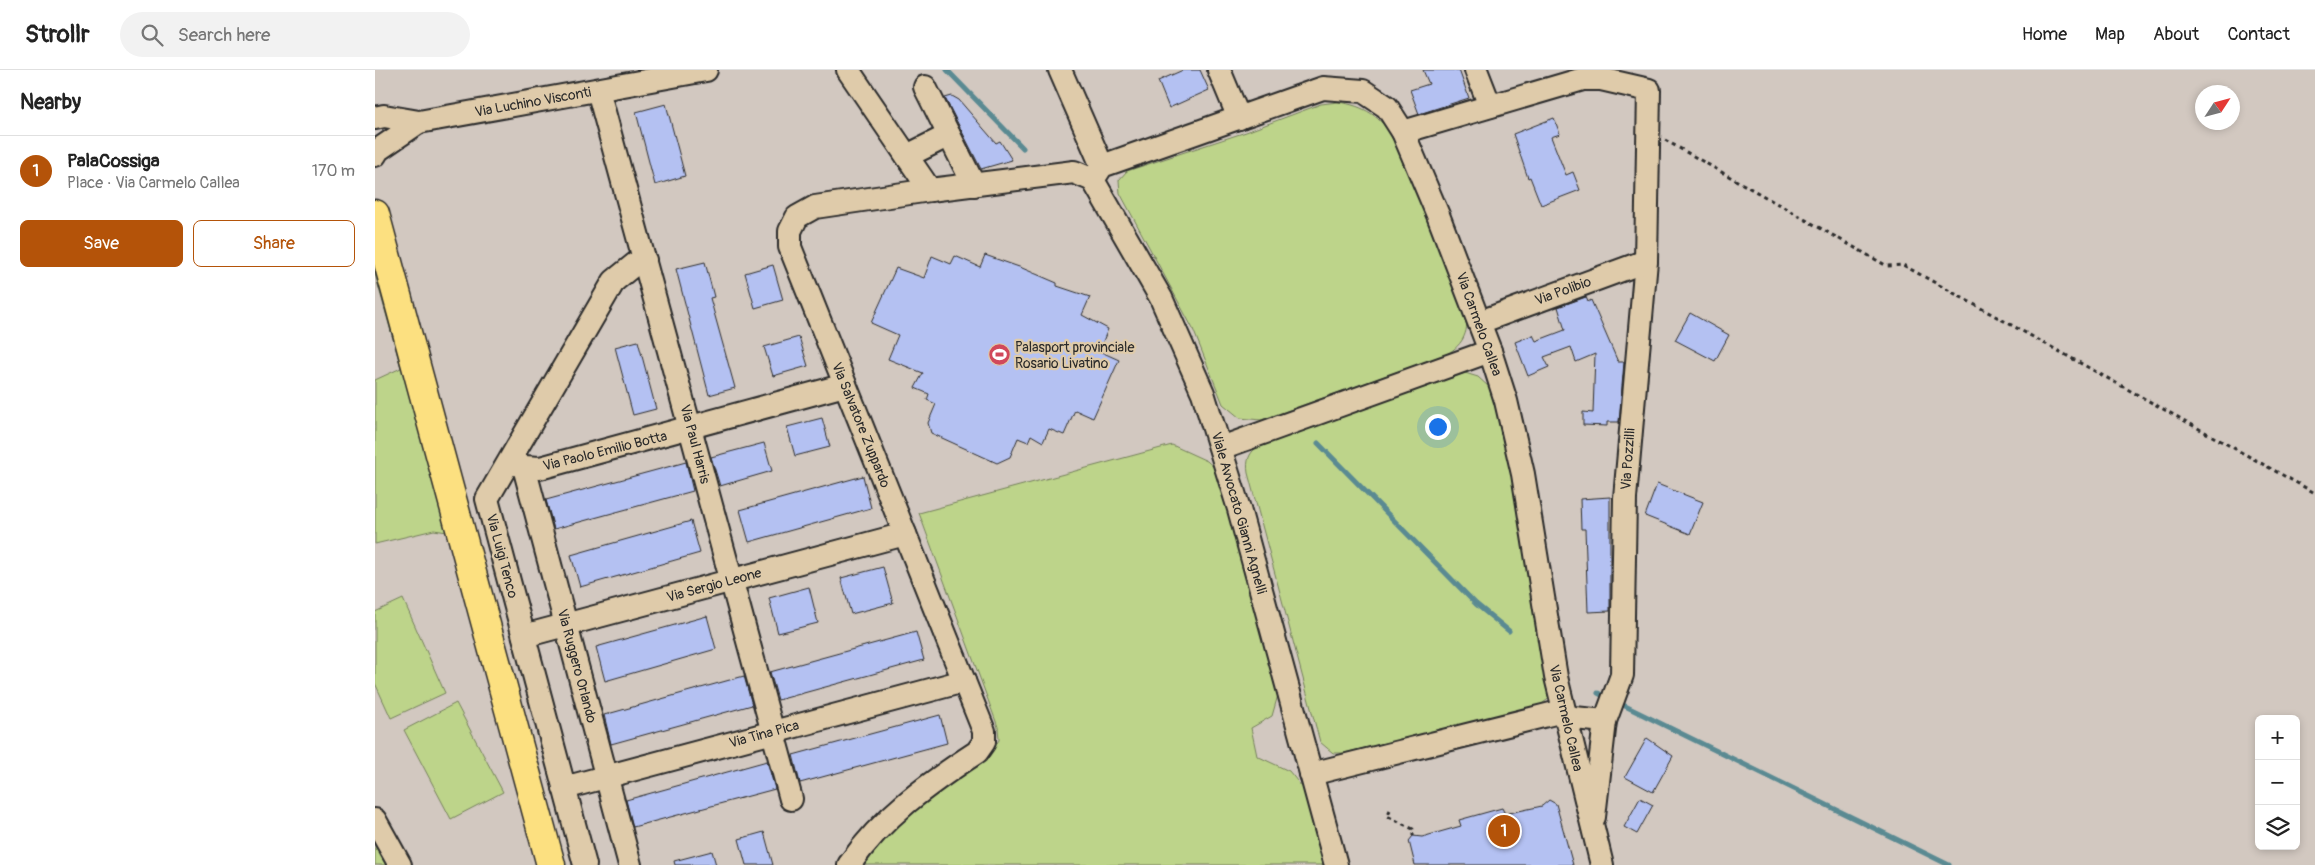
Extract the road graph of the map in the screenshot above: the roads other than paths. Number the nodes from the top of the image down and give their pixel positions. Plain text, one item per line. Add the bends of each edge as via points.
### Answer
1 (706, 70) edge
2 (848, 70) edge
3 (1060, 70) edge
4 (1219, 70) edge
5 (1355, 70) edge
6 (1476, 70) edge
7 (925, 87) dead end
8 (598, 90) junction
9 (1363, 91) junction
10 (1490, 106) junction
11 (378, 115) edge
12 (1239, 118) junction
13 (419, 122) junction
14 (1403, 132) junction
15 (949, 136) junction
16 (375, 155) edge
17 (907, 156) junction
18 (1098, 173) junction
19 (974, 185) junction
20 (930, 190) junction
21 (375, 214) edge
22 (645, 260) junction
23 (1646, 261) junction
24 (1480, 322) junction
25 (1490, 350) junction
26 (845, 385) junction
27 (691, 428) junction
28 (1221, 448) junction
29 (517, 464) junction
30 (905, 534) junction
31 (732, 580) junction
32 (566, 625) junction
33 (523, 636) junction
34 (964, 681) junction
35 (1565, 714) junction
36 (1605, 721) junction
37 (773, 732) junction
38 (1311, 774) junction
39 (606, 776) junction
40 (564, 788) junction
41 (791, 799) dead end
42 (375, 820) edge
43 (1592, 826) junction
44 (400, 865) edge
45 (551, 865) edge
46 (585, 865) edge
47 (630, 865) edge
48 (849, 865) edge
49 (1336, 865) edge
50 (1602, 865) edge

1 - 8 street, Via Luchino Visconti
2 - 17 street
3 - 18 street, Viale Avvocato Gianni Agnelli
4 - 12 street
5 - 9 street
6 - 10 street
7 - 15 street
8 - 13 street, Via Luchino Visconti
8 - 22 street, Via Paul Harris
9 - 12 street, Via Carmelo Callea via 1323,88
9 - 14 street, Via Carmelo Callea via 1387,107
10 - 14 street
10 - 23 street, Via Pozzilli via 1583,79 1601,79 1649,90
11 - 13 street, Via Luchino Visconti
12 - 18 street, Via Carmelo Callea
13 - 16 street, Via Luchino Visconti
14 - 24 street, Via Carmelo Callea
15 - 17 street
15 - 19 street
17 - 20 street
18 - 19 street, Via Salvatore Zuppardo via 1074,172
18 - 28 street, Viale Avvocato Gianni Agnelli via 1161,298 1203,393
19 - 20 street, Via Salvatore Zuppardo
20 - 26 street, Via Salvatore Zuppardo via 815,207 797,217 790,231 790,247
21 - 45 main road
22 - 27 street, Via Paul Harris
22 - 29 street, Via Luigi Tenco via 614,281
23 - 24 street, Via Polibio
23 - 36 street, Via Pozzilli via 1625,498 1622,675
24 - 25 street, Via Carmelo Callea
25 - 28 street
25 - 35 street, Via Carmelo Callea via 1523,474 1548,634
26 - 27 street, Via Paolo Emilio Botta
26 - 30 street, Via Salvatore Zuppardo
27 - 29 street, Via Paolo Emilio Botta via 540,468
27 - 31 street, Via Paul Harris
28 - 38 street, Viale Avvocato Gianni Agnelli
29 - 32 street, Via Ruggero Orlando
29 - 33 street, Via Luigi Tenco via 487,499
30 - 31 street, Via Sergio Leone
30 - 34 street, Via Salvatore Zuppardo
31 - 32 street, Via Sergio Leone
31 - 37 street, Via Paul Harris
32 - 33 street, Via Sergio Leone
32 - 39 street, Via Ruggero Orlando
33 - 40 street, Via Luigi Tenco
34 - 37 street, Via Tina Pica
34 - 48 street, Via Salvatore Zuppardo via 984,731 984,742 977,752 914,794 886,820
35 - 36 street
35 - 38 street via 1555,713
35 - 43 street, Via Carmelo Callea
36 - 43 street, Via Pozzilli
37 - 39 street, Via Tina Pica
37 - 41 street, Via Paul Harris
38 - 49 street, Viale Avvocato Gianni Agnelli
39 - 40 street, Via Tina Pica
39 - 47 street, Via Ruggero Orlando
40 - 46 street, Via Luigi Tenco
42 - 44 street
43 - 50 street, Via Carmelo Callea

